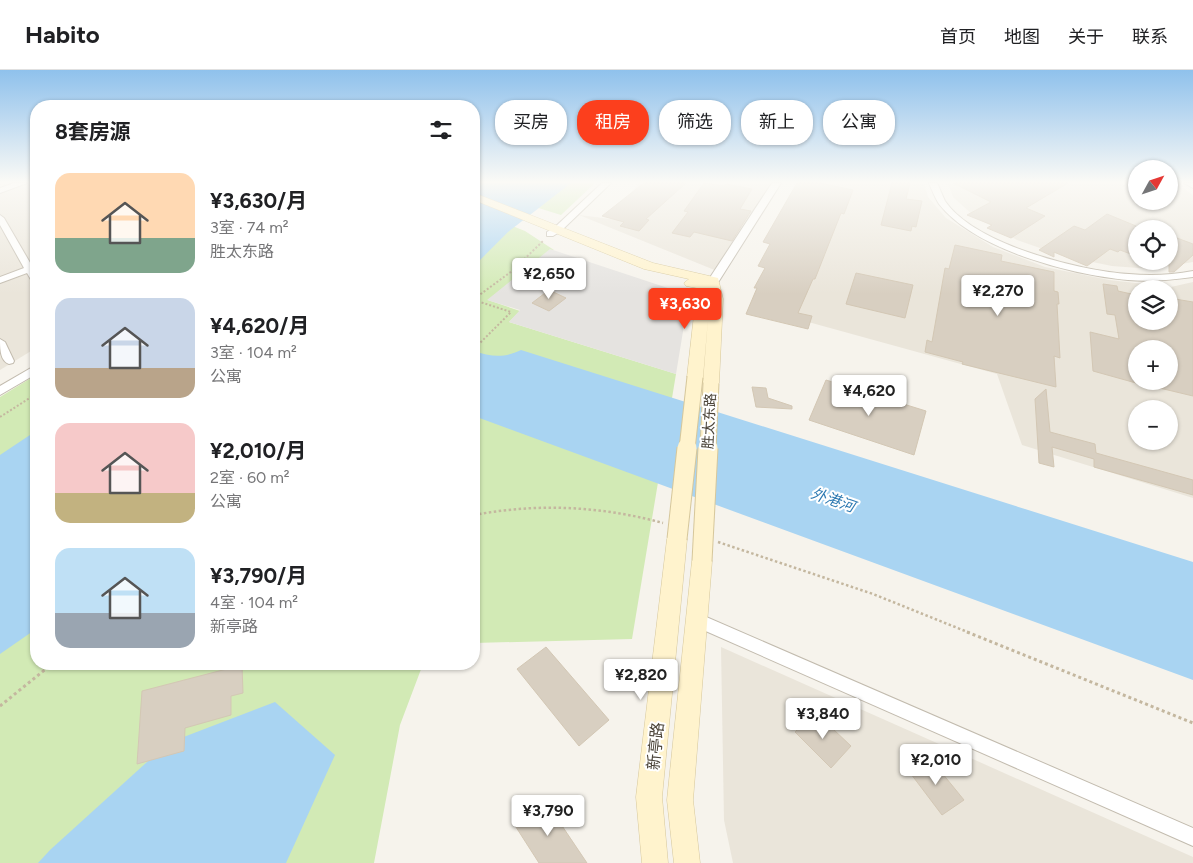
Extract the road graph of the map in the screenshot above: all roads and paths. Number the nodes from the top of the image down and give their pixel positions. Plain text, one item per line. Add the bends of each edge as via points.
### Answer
1 (520, 220) edge
2 (527, 220) edge
3 (561, 220) edge
4 (752, 220) edge
5 (958, 220) edge
6 (3, 230) edge
7 (549, 230) junction
8 (29, 269) joint
9 (1193, 274) edge
10 (0, 280) edge
11 (709, 283) junction
12 (480, 295) edge
13 (480, 302) edge
14 (0, 342) edge
15 (480, 343) edge
16 (9, 361) dead end
17 (30, 373) edge
18 (703, 380) junction
19 (0, 391) edge
20 (30, 398) edge
21 (0, 417) edge
22 (480, 514) edge
23 (673, 532) junction
24 (714, 541) dead end
25 (702, 561) joint
26 (697, 620) junction
27 (45, 670) edge
28 (0, 706) edge
29 (1193, 723) edge
30 (1193, 837) edge
31 (655, 863) edge
32 (687, 863) edge

1 - 7 main road
2 - 7 main road
3 - 7 street
4 - 11 street, 胜太东路
5 - 9 street via 997,243 1050,263 1110,275 1167,279
6 - 8 street
7 - 11 main road via 649,266
7 - 12 path via 512,271
8 - 10 street
11 - 18 main road, 胜太东路
13 - 15 path via 511,312
14 - 16 street
17 - 19 street
18 - 23 main road, 胜太东路, bridge
18 - 25 main road, 胜太东路, bridge
20 - 21 path
22 - 23 path via 530,508 578,508 640,516
23 - 31 main road, 新亭路 via 650,797
24 - 29 path via 873,594
25 - 26 main road, 新亭路
26 - 30 street
26 - 32 main road, 新亭路 via 680,800
27 - 28 path

